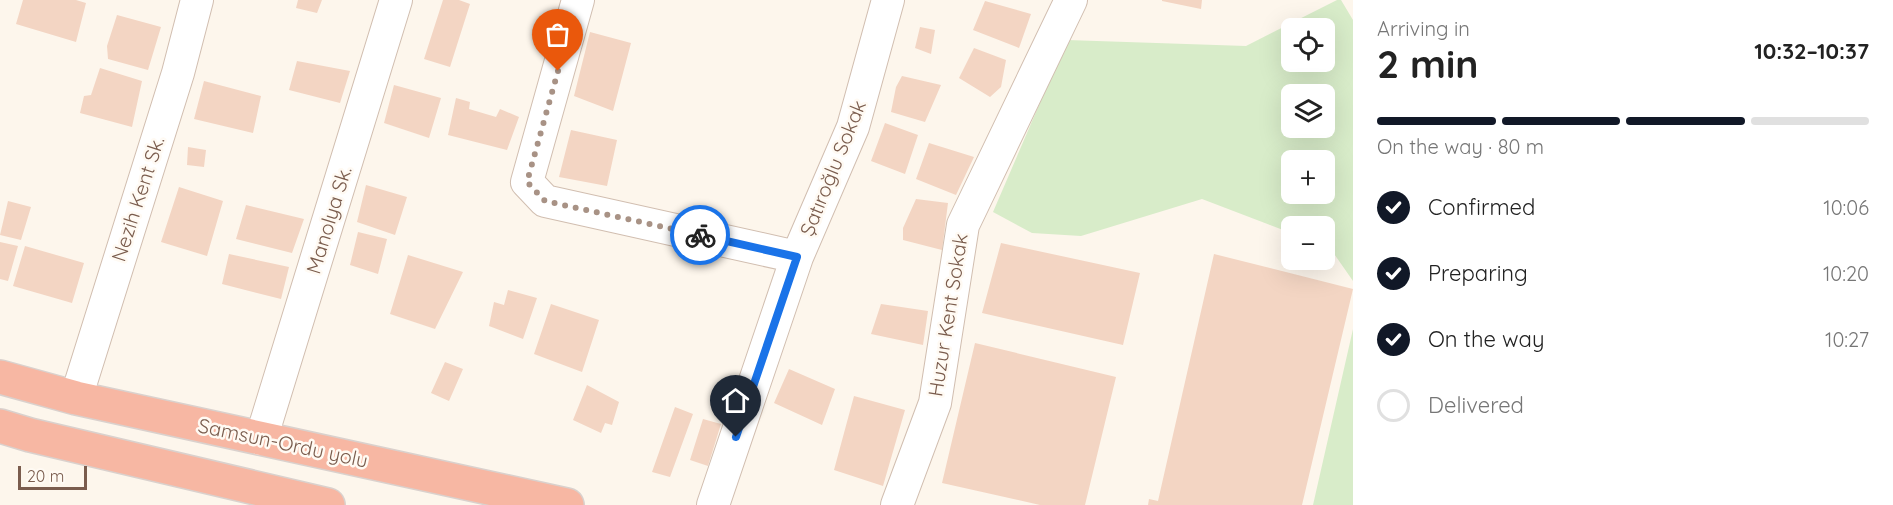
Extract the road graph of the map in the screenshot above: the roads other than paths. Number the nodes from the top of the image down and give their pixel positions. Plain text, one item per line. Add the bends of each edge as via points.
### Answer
1 (197, 0) edge
2 (396, 0) edge
3 (888, 0) edge
4 (1071, 0) edge
5 (571, 1) edge
6 (797, 257) junction
7 (0, 377) edge
8 (75, 398) junction
9 (0, 426) edge
10 (261, 439) junction
11 (328, 505) edge
12 (567, 505) edge
13 (713, 505) edge
14 (897, 505) edge

1 - 8 street, Nezih Kent Sk. via 178,73
2 - 10 street, Manolya Sk.
3 - 6 street, Şatıroğlu Sokak via 853,127
4 - 14 street, Huzur Kent Sokak via 963,225 935,403
5 - 6 street via 527,182 545,201
6 - 13 street, Şatıroğlu Sokak
7 - 8 highway, Samsun-Ordu yolu
8 - 10 highway, Samsun-Ordu yolu
9 - 11 highway
10 - 12 highway, Samsun-Ordu yolu

